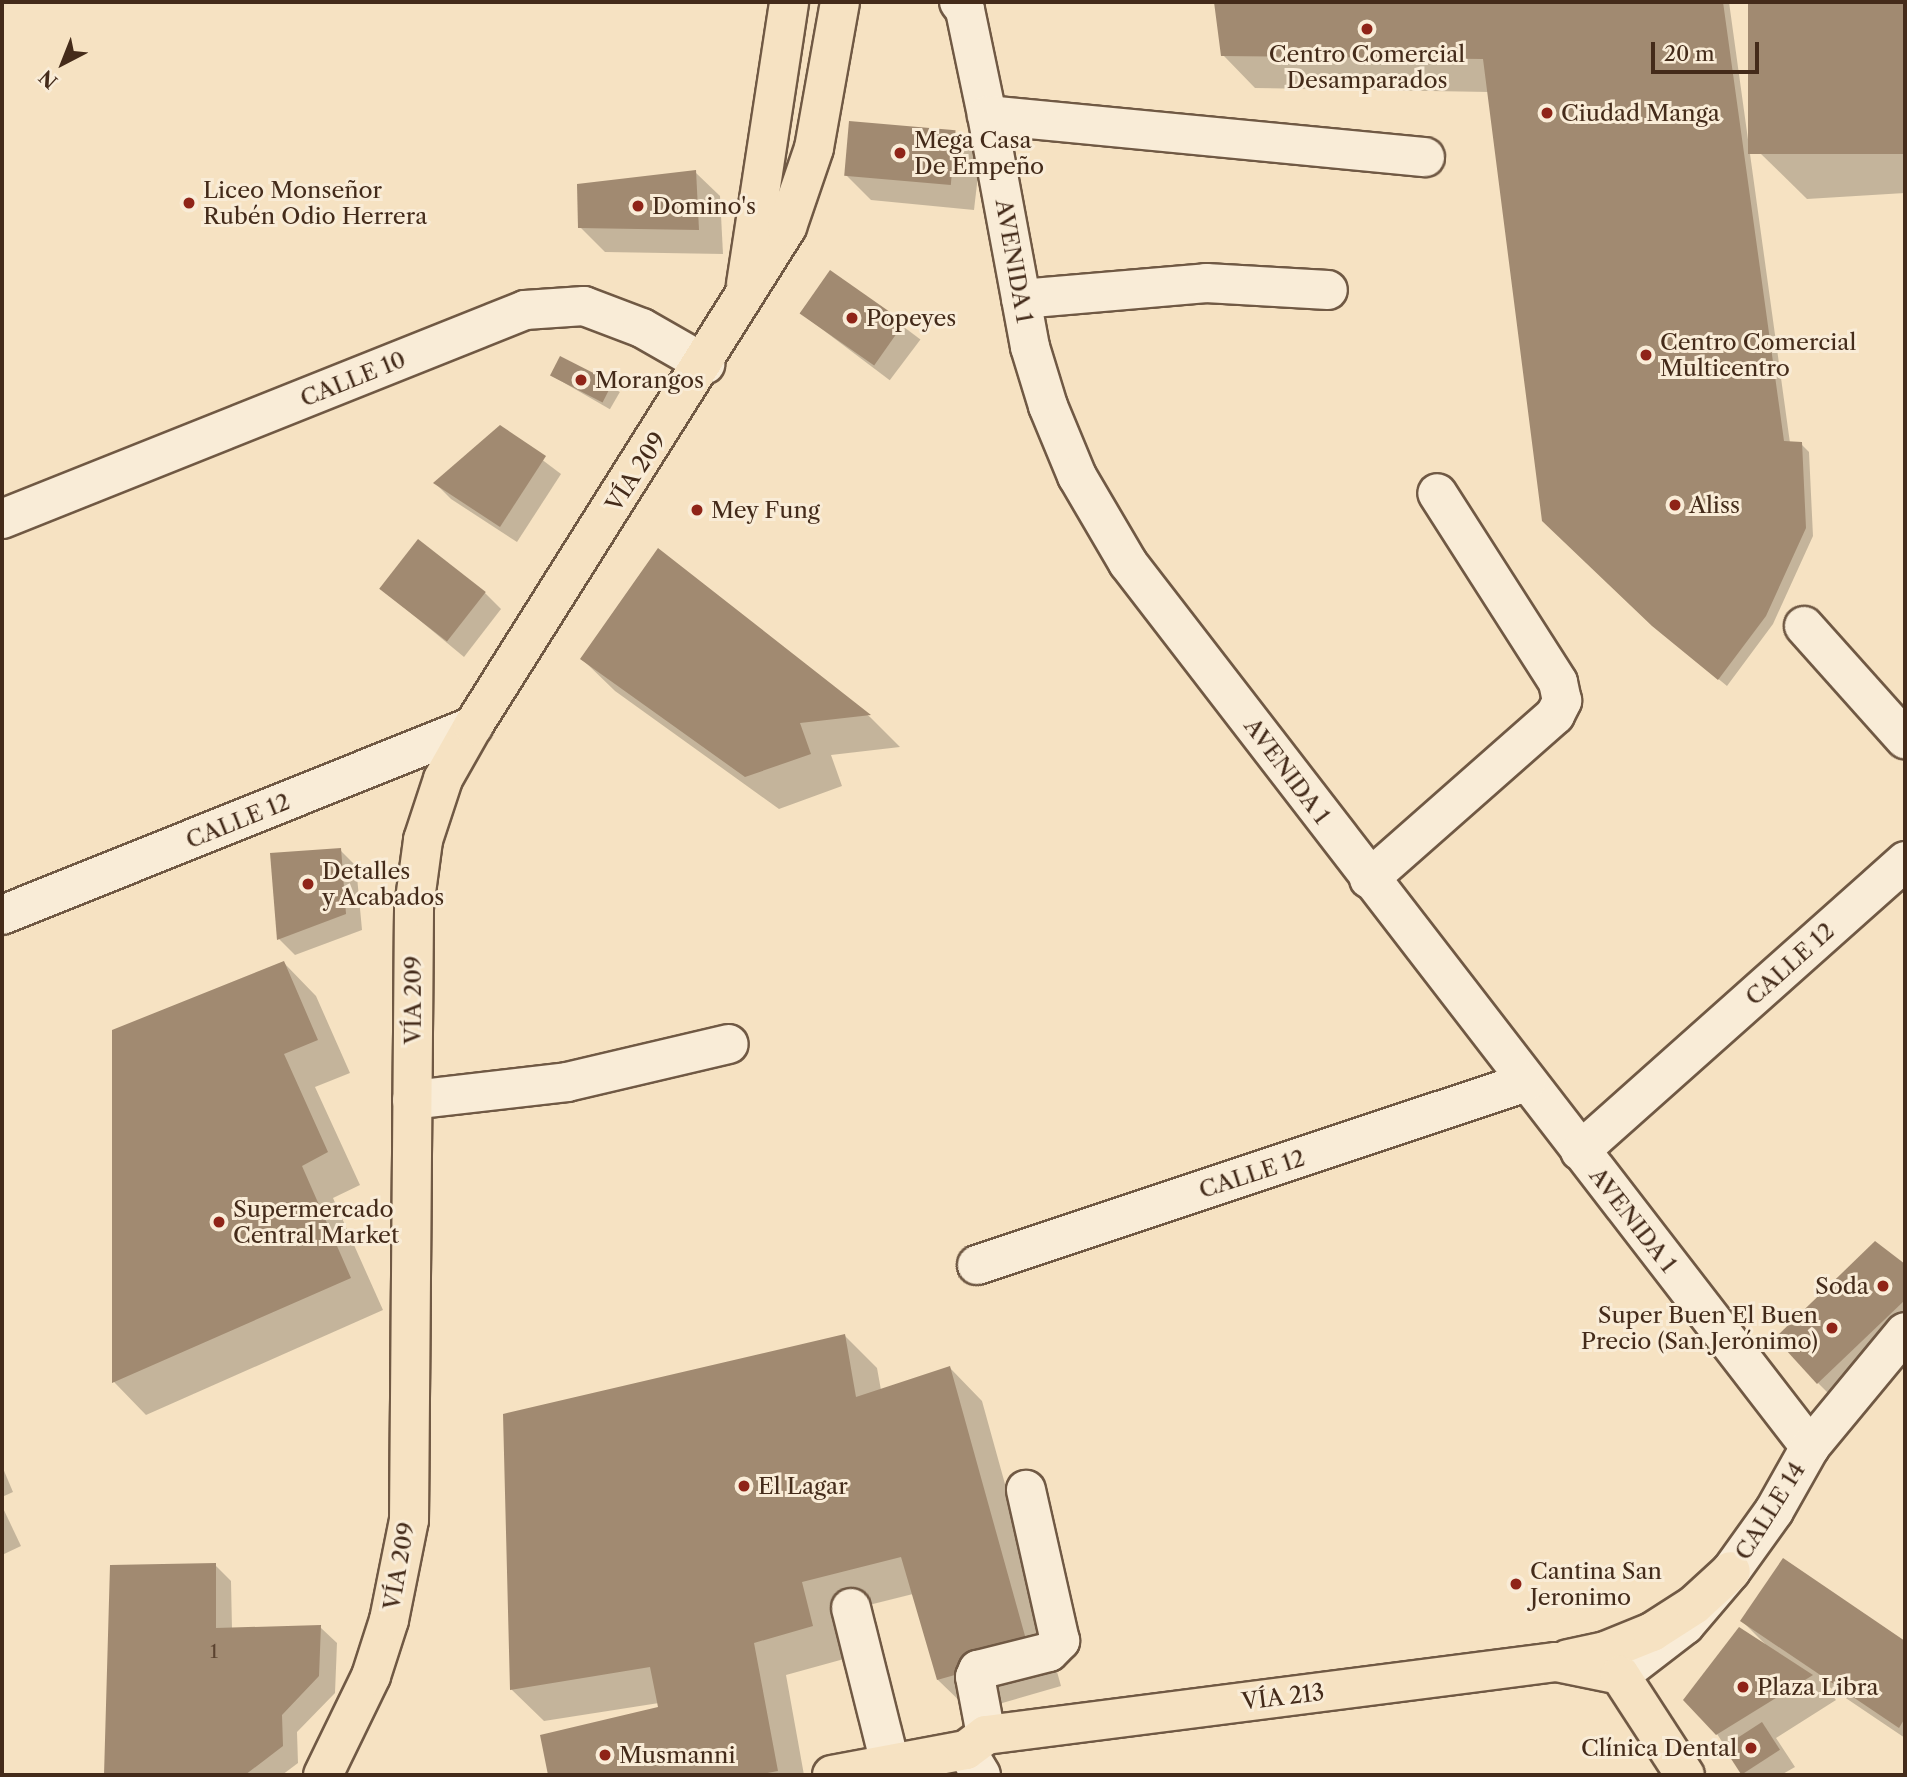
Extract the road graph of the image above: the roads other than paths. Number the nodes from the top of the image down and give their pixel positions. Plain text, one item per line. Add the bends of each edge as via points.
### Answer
1 (789, 2) edge
2 (840, 2) edge
3 (959, 2) edge
4 (987, 115) junction
5 (1425, 157) dead end
6 (1328, 290) dead end
7 (1021, 299) junction
8 (744, 300) junction
9 (705, 364) junction
10 (1437, 493) dead end
11 (2, 519) edge
12 (1804, 626) dead end
13 (473, 726) junction
14 (1905, 739) edge
15 (1905, 861) edge
16 (1369, 879) junction
17 (2, 915) edge
18 (729, 1044) dead end
19 (1527, 1082) junction
20 (412, 1100) junction
21 (1580, 1151) junction
22 (977, 1265) dead end
23 (1905, 1332) edge
24 (1810, 1447) junction
25 (1026, 1490) dead end
26 (1731, 1571) junction
27 (851, 1608) dead end
28 (1556, 1662) junction
29 (1620, 1675) junction
30 (978, 1753) edge
31 (890, 1763) junction
32 (323, 1775) edge
33 (832, 1775) edge
34 (1685, 1775) edge

1 - 8 main road, VÍA 209
2 - 8 main road, VÍA 209 via 814,148 787,227
3 - 4 street, AVENIDA 1 via 965,10
4 - 5 street
4 - 7 street, AVENIDA 1
6 - 7 street via 1206,283
7 - 16 street, AVENIDA 1 via 1048,406 1077,476 1128,563
8 - 9 main road, VÍA 209
9 - 11 street, CALLE 10 via 642,328 584,306 525,310
9 - 13 main road, VÍA 209
10 - 16 street via 1558,682 1562,701 1555,715
12 - 14 street
13 - 17 street, CALLE 12
13 - 20 main road, VÍA 209 via 443,779 423,840 414,907
15 - 21 street, CALLE 12
16 - 19 street, AVENIDA 1
18 - 20 street via 567,1082
19 - 21 street, AVENIDA 1
19 - 22 street, CALLE 12
20 - 32 main road, VÍA 209 via 409,1520 389,1620 371,1676
21 - 24 street, AVENIDA 1
23 - 24 street, CALLE 14
24 - 26 street, CALLE 14
25 - 30 street via 1060,1641 1049,1652 978,1670
26 - 28 main road via 1694,1605 1652,1632 1605,1651
26 - 29 street, CALLE 14 via 1685,1625
27 - 31 street
28 - 29 main road, VÍA 213
28 - 30 main road, VÍA 213
29 - 34 main road
30 - 31 main road, VÍA 213
31 - 33 main road, VÍA 213

